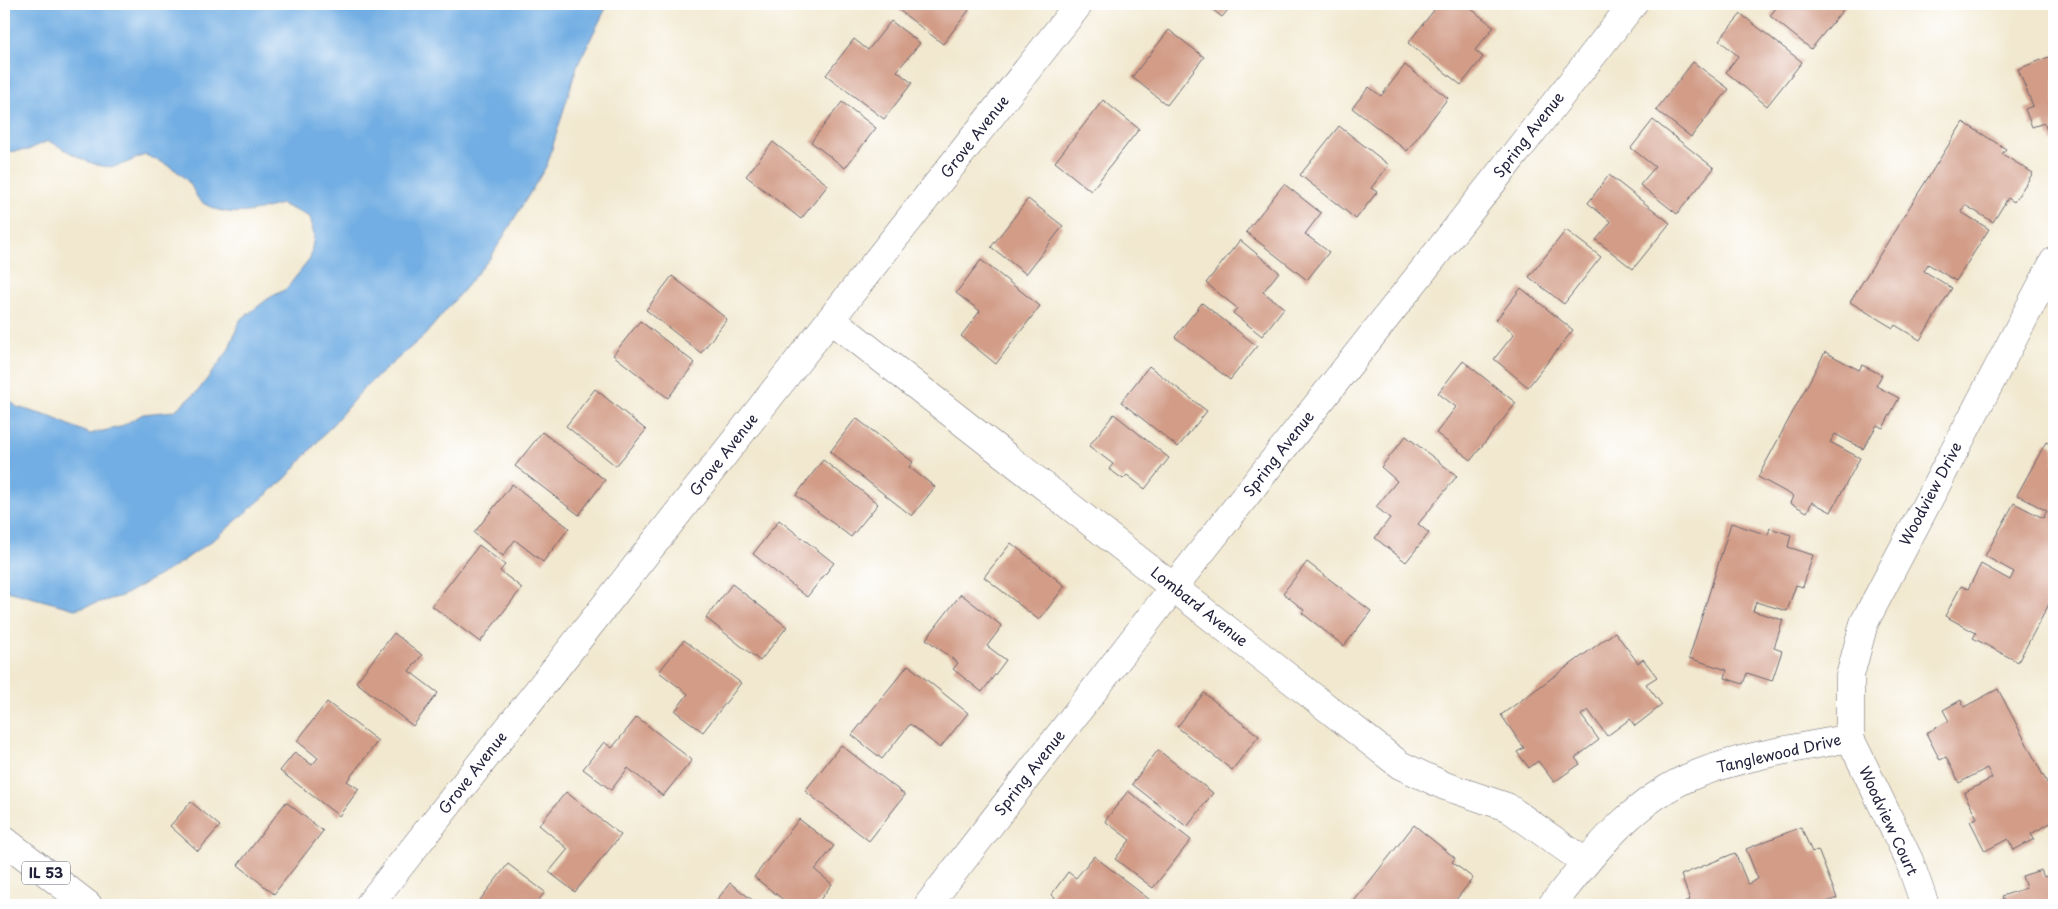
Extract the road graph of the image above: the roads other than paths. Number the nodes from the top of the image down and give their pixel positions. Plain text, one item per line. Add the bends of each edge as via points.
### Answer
1 (1078, 4) edge
2 (1633, 4) edge
3 (2054, 261) edge
4 (831, 319) junction
5 (1173, 588) junction
6 (1850, 738) junction
7 (4, 840) edge
8 (1585, 862) junction
9 (88, 905) edge
10 (369, 905) edge
11 (928, 905) edge
12 (1552, 905) edge
13 (1925, 905) edge

1 - 4 street, Grove Avenue
2 - 5 street, Spring Avenue
3 - 6 street, Woodview Drive via 1864,623 1850,676
4 - 5 street, Lombard Avenue
4 - 10 street, Grove Avenue
5 - 8 street, Lombard Avenue via 1400,765 1444,786 1507,808
5 - 11 street, Spring Avenue
6 - 8 street, Tanglewood Drive via 1750,758 1697,774 1668,788 1638,809
6 - 13 street, Woodview Court via 1909,860
7 - 9 street, IL 53
8 - 12 street, Tanglewood Drive

